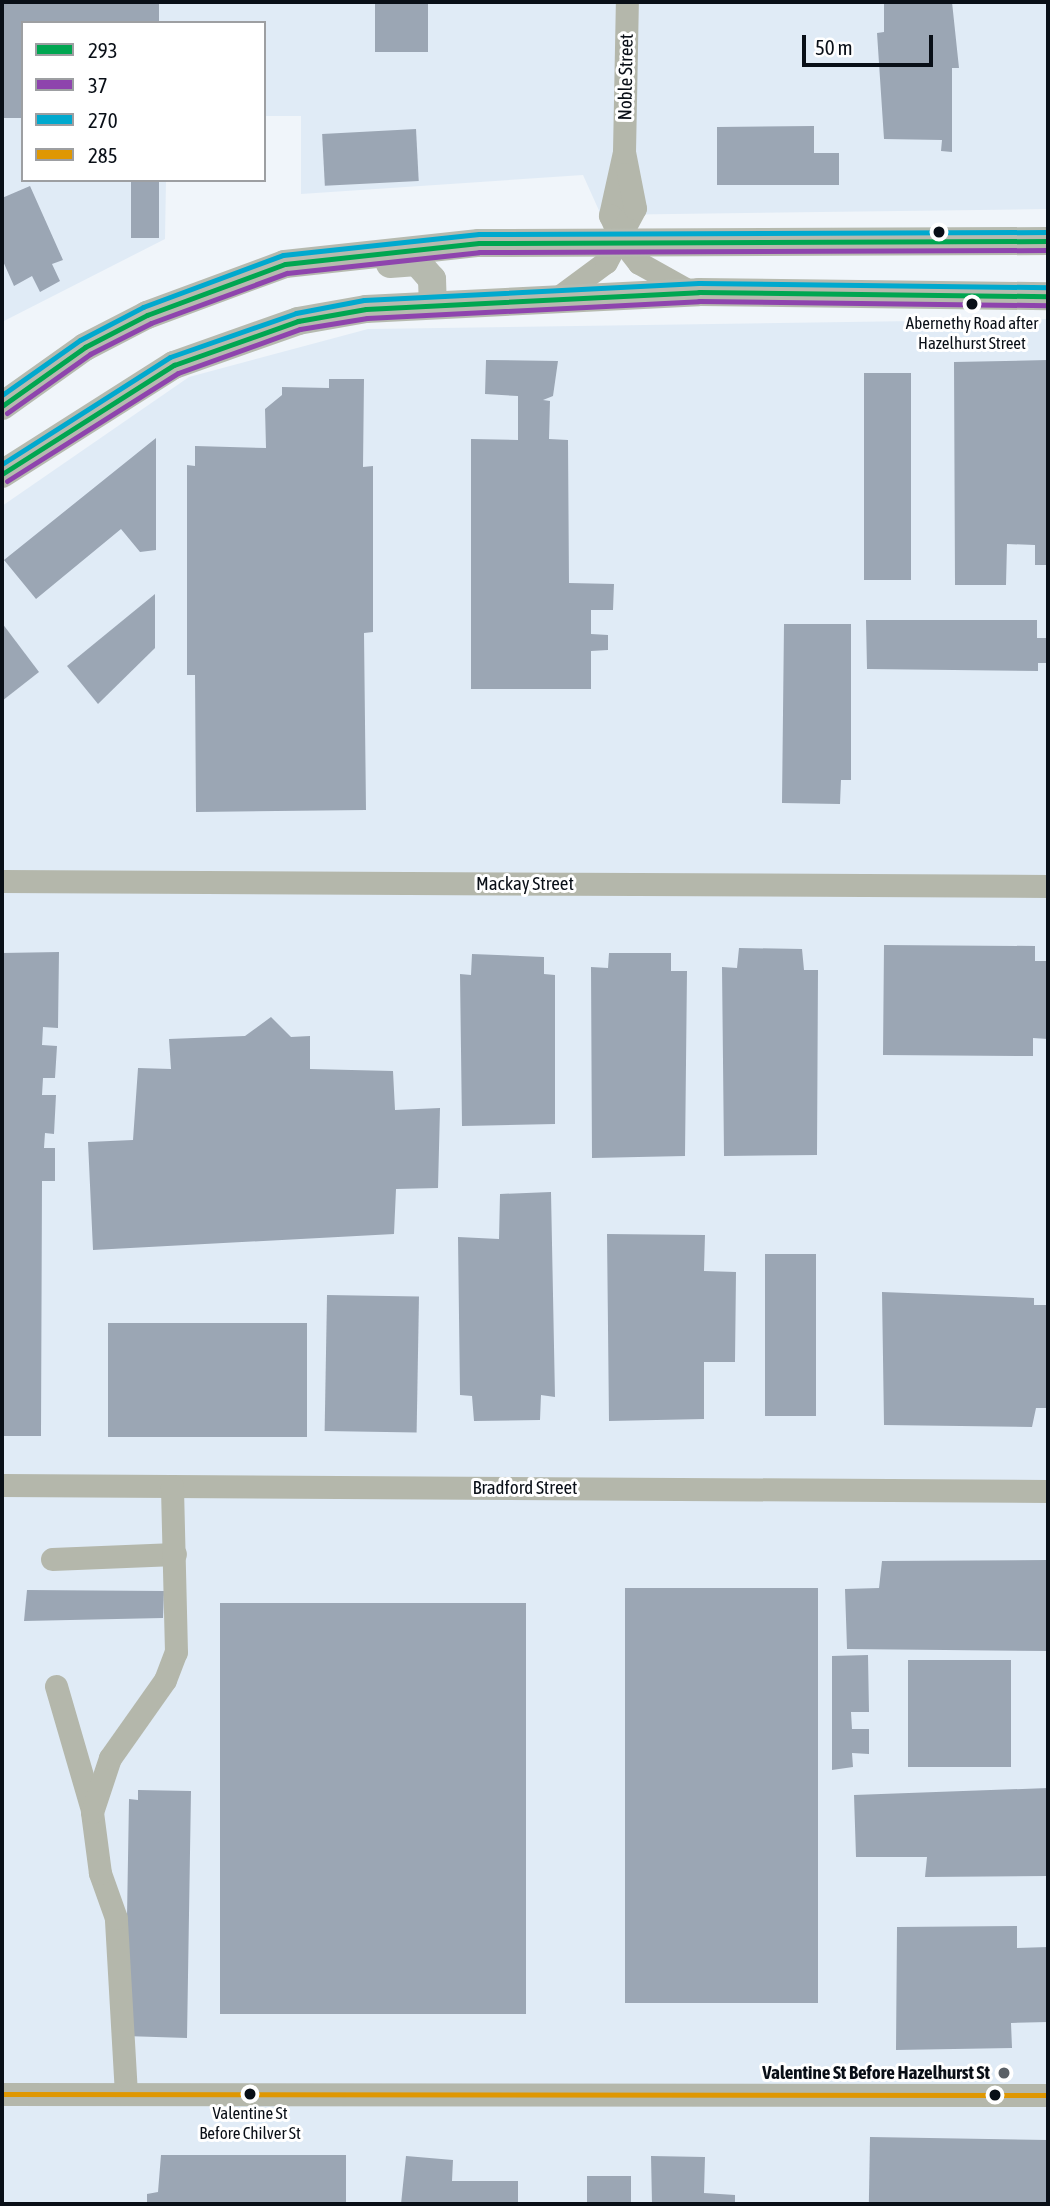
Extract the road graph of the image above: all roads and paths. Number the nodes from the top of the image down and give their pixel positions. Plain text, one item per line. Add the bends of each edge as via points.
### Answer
1 (627, 2) edge
2 (621, 240) junction
3 (1048, 241) edge
4 (360, 257) junction
5 (691, 292) junction
6 (560, 296) junction
7 (1048, 296) edge
8 (433, 303) junction
9 (2, 406) edge
10 (2, 474) edge
11 (2, 881) edge
12 (1048, 886) edge
13 (2, 1485) edge
14 (172, 1486) junction
15 (1048, 1491) edge
16 (175, 1554) junction
17 (52, 1559) dead end
18 (56, 1685) dead end
19 (92, 1812) junction
20 (2, 2094) edge
21 (126, 2094) junction
22 (1048, 2095) edge

1 - 2 street, Noble Street via 624,152 610,215
2 - 3 main road
2 - 4 main road via 479,243
2 - 5 street, Noble Street via 639,263
2 - 6 street via 606,262
4 - 8 main road via 417,262 432,279
4 - 9 main road via 285,264 147,315 85,347
5 - 6 main road
5 - 7 main road
6 - 8 main road
8 - 10 main road via 298,321 233,341 117,395
11 - 12 street, Mackay Street
13 - 14 street, Bradford Street
14 - 15 street, Bradford Street
14 - 16 street
16 - 17 street
16 - 19 street via 176,1651 165,1680 110,1758
18 - 19 street
19 - 21 street via 100,1873 116,1918
20 - 21 street
21 - 22 street

